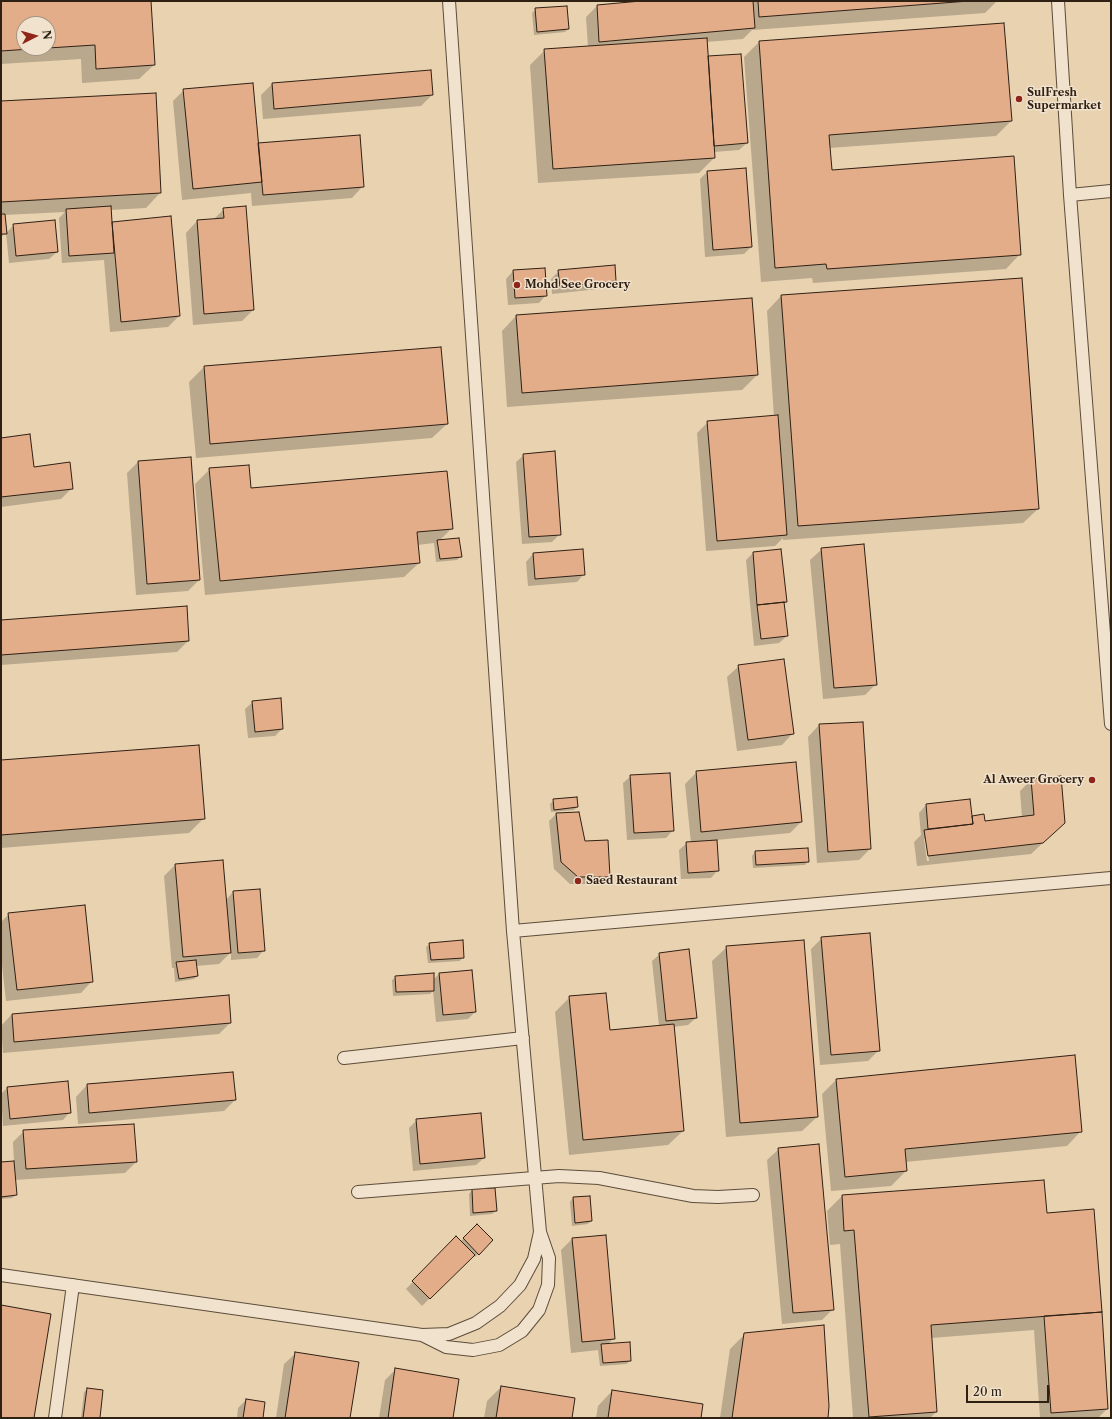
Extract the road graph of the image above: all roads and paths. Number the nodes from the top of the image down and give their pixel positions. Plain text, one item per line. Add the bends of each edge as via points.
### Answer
1 (449, 1) edge
2 (1058, 1) edge
3 (1111, 191) edge
4 (1070, 195) junction
5 (1111, 724) edge
6 (1111, 878) edge
7 (513, 931) junction
8 (523, 1038) junction
9 (344, 1058) dead end
10 (536, 1178) junction
11 (358, 1192) dead end
12 (753, 1195) dead end
13 (540, 1232) junction
14 (1, 1275) edge
15 (73, 1286) junction
16 (422, 1335) junction
17 (54, 1418) edge

1 - 7 lane
2 - 4 lane
3 - 4 lane
4 - 5 lane
6 - 7 lane
7 - 8 lane
8 - 9 lane
8 - 10 lane
10 - 11 lane
10 - 12 lane via 599,1178 693,1196
10 - 13 lane
13 - 16 lane via 534,1259 520,1285 500,1306 476,1323 449,1334
13 - 16 lane via 549,1258 548,1285 539,1310 522,1331 499,1345 473,1350 446,1347
14 - 15 lane
15 - 16 lane
15 - 17 lane

